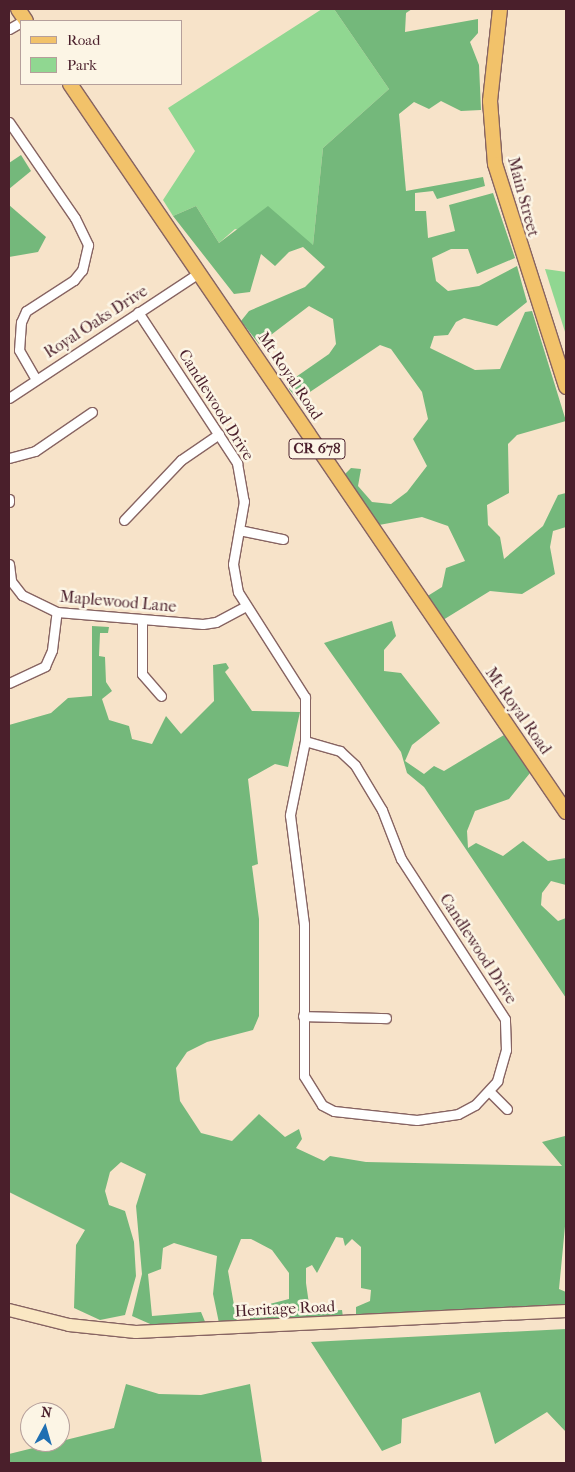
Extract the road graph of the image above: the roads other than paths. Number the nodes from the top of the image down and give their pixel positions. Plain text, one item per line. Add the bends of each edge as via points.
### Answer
1 (500, 9) edge
2 (20, 21) edge
3 (9, 29) edge
4 (71, 85) edge
5 (9, 122) edge
6 (200, 272) junction
7 (138, 312) junction
8 (36, 379) junction
9 (566, 387) edge
10 (9, 398) edge
11 (92, 412) dead end
12 (219, 434) junction
13 (9, 458) edge
14 (124, 520) dead end
15 (239, 530) junction
16 (282, 539) dead end
17 (9, 564) edge
18 (10, 581) edge
19 (246, 606) junction
20 (57, 612) junction
21 (142, 621) junction
22 (9, 684) edge
23 (161, 696) dead end
24 (305, 741) junction
25 (566, 812) edge
26 (303, 1016) junction
27 (386, 1018) dead end
28 (490, 1092) junction
29 (507, 1109) dead end
30 (9, 1310) edge
31 (566, 1311) edge

1 - 9 main road, Main Street via 490,101 495,164
2 - 3 street
4 - 6 main road, Mt Royal Road / CR 678
5 - 8 street via 75,218 88,245 82,270 74,280 26,311 20,322 19,350
6 - 7 street, Royal Oaks Drive
6 - 25 main road, Mt Royal Road / CR 678
7 - 8 street, Royal Oaks Drive
7 - 12 street, Candlewood Drive
8 - 10 street, Royal Oaks Drive
11 - 13 street via 36,451
12 - 14 street via 181,460
12 - 15 street, Candlewood Drive via 241,473
15 - 16 street
15 - 19 street, Candlewood Drive via 233,570
17 - 18 street, Maplewood Lane
18 - 20 street, Maplewood Lane via 28,600
19 - 21 street, Maplewood Lane via 216,622
19 - 24 street, Candlewood Drive via 305,697
20 - 21 street, Maplewood Lane
20 - 22 street via 52,650 45,666
21 - 23 street via 142,674
24 - 26 street, Candlewood Drive via 290,815 304,924
24 - 28 street, Candlewood Drive via 340,750 355,765 382,810 401,859 496,1001 505,1019 506,1050
26 - 27 street
26 - 28 street, Candlewood Drive via 304,1076 322,1105 334,1111 382,1118 442,1119 475,1105
28 - 29 street
30 - 31 street, Heritage Road via 69,1326 136,1332

